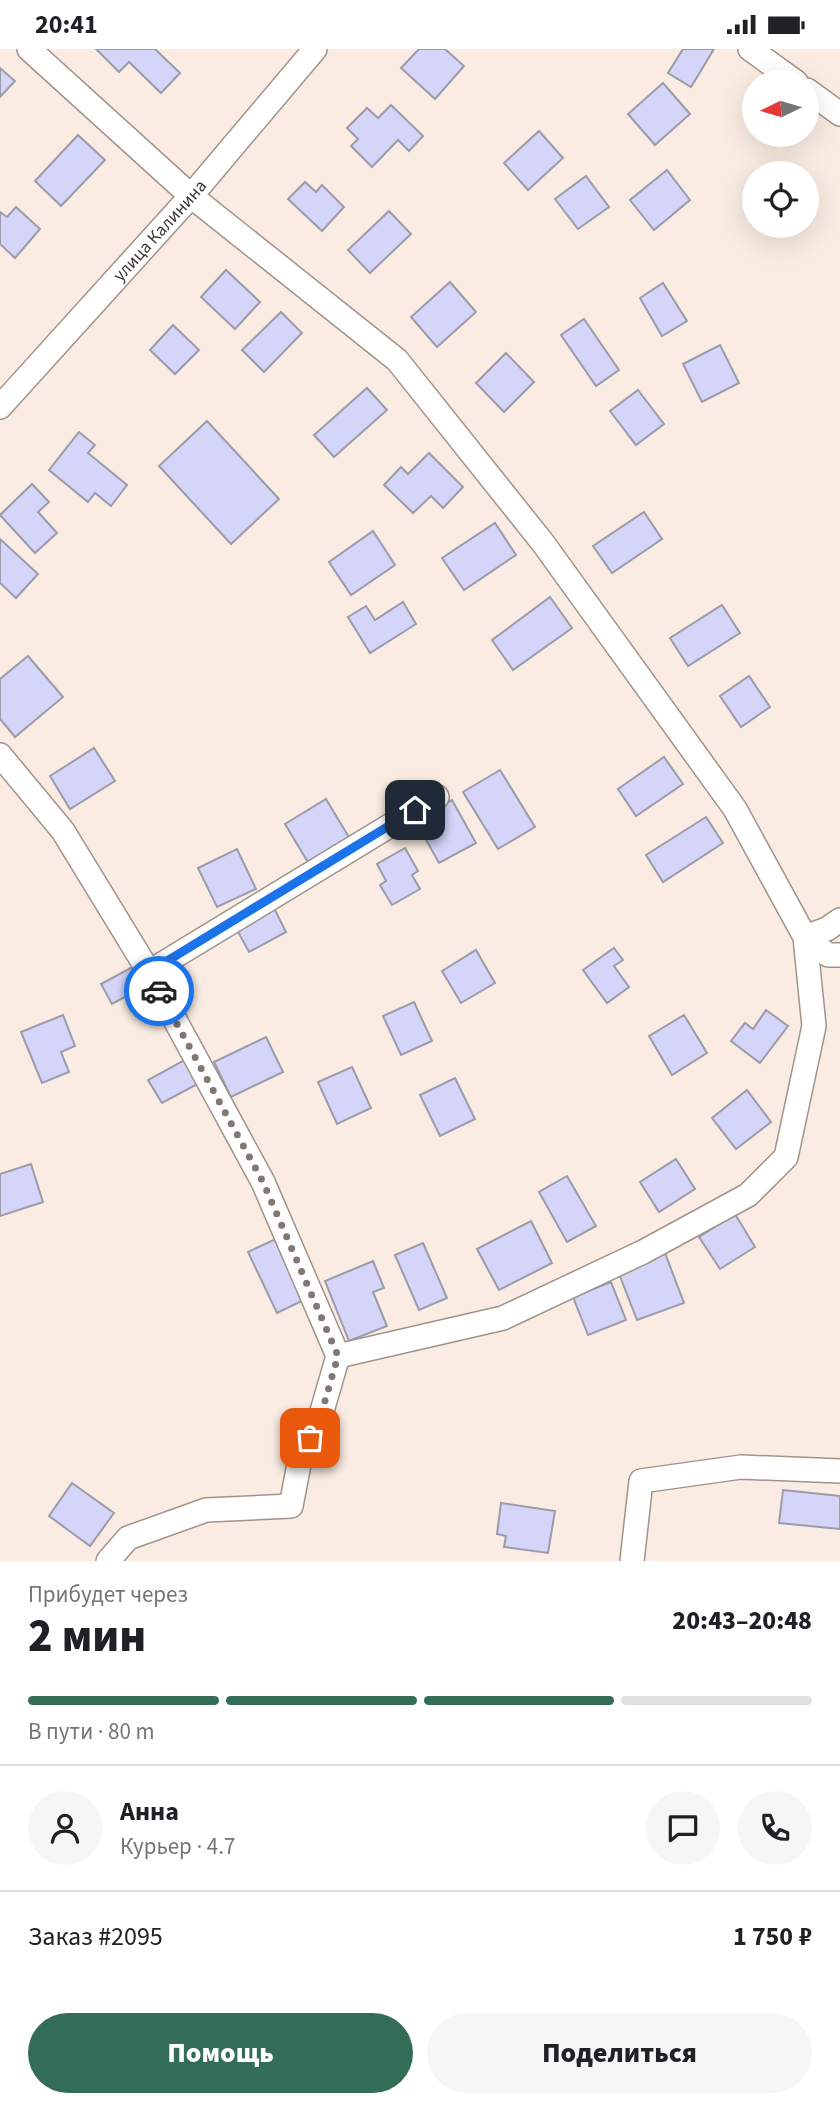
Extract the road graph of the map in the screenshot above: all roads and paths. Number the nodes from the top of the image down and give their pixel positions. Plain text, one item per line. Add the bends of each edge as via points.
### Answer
1 (29, 49) edge
2 (315, 49) edge
3 (750, 49) edge
4 (779, 70) edge
5 (819, 99) edge
6 (840, 114) edge
7 (191, 196) junction
8 (0, 407) edge
9 (0, 755) edge
10 (437, 797) dead end
11 (840, 920) edge
12 (805, 937) junction
13 (840, 954) edge
14 (149, 972) junction
15 (338, 1356) junction
16 (840, 1471) edge
17 (108, 1561) edge
18 (632, 1561) edge

1 - 7 street
2 - 7 street, улица Калинина
3 - 4 street
5 - 6 street
7 - 8 street, улица Калинина
7 - 12 street via 397,360 542,543 735,809
9 - 14 street via 64,831
10 - 14 street
11 - 12 street
12 - 13 street via 828,955
12 - 15 street via 814,1026 786,1157 748,1195 643,1252 503,1318
14 - 15 street via 263,1182
15 - 17 street via 320,1418 300,1459 291,1506 206,1510 128,1538
16 - 18 street via 741,1467 640,1481

